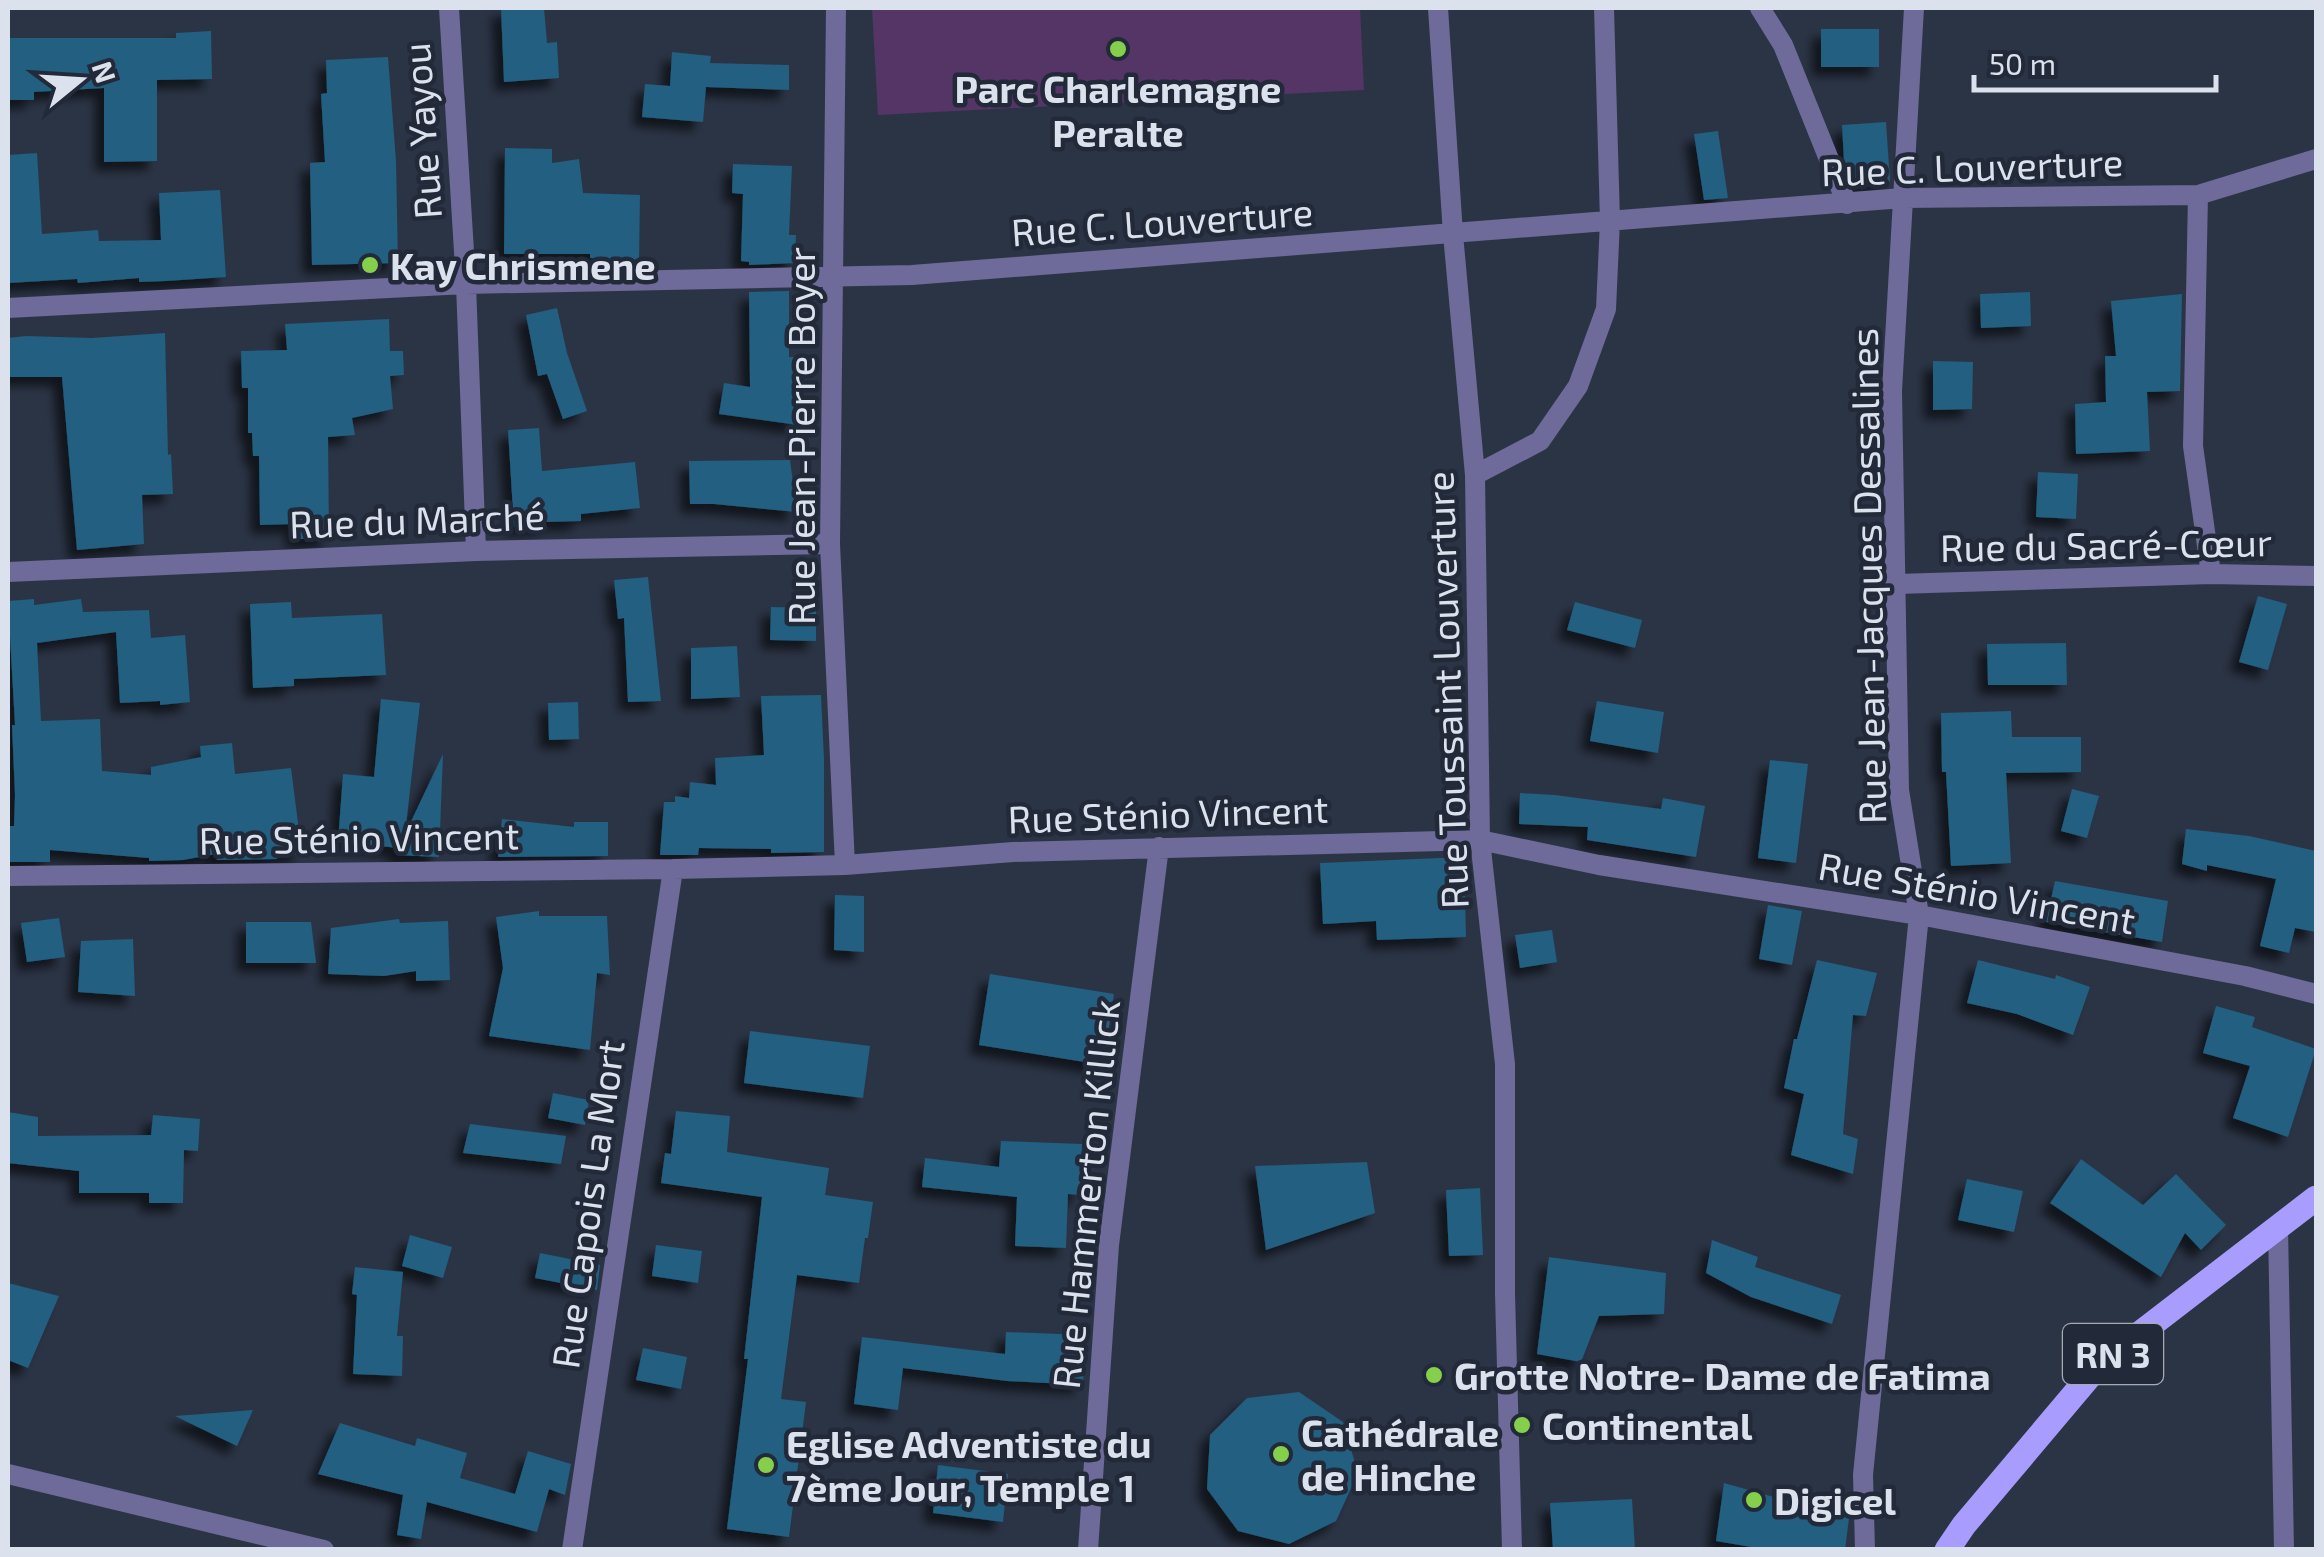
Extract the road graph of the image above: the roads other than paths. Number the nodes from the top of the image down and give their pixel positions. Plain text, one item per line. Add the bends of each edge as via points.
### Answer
1 (449, 8) edge
2 (836, 8) edge
3 (1438, 8) edge
4 (1604, 8) edge
5 (1760, 8) edge
6 (1914, 8) edge
7 (2316, 158) edge
8 (2198, 195) junction
9 (1904, 198) junction
10 (1847, 204) junction
11 (1610, 221) junction
12 (1453, 234) junction
13 (834, 278) junction
14 (466, 284) junction
15 (8, 308) edge
16 (1475, 476) junction
17 (830, 544) junction
18 (476, 551) junction
19 (8, 572) edge
20 (2211, 574) junction
21 (2316, 576) edge
22 (1897, 584) junction
23 (1480, 840) junction
24 (1159, 847) junction
25 (844, 865) junction
26 (672, 870) junction
27 (8, 876) edge
28 (1919, 915) junction
29 (2316, 994) edge
30 (2316, 1198) edge
31 (2278, 1227) junction
32 (8, 1474) edge
33 (324, 1550) edge
34 (572, 1550) edge
35 (1088, 1550) edge
36 (1512, 1550) edge
37 (1865, 1550) edge
38 (1947, 1550) edge
39 (2284, 1550) edge

1 - 14 street, Rue Yayou
2 - 13 street, Rue Jean-Pierre Boyer
3 - 12 street, Rue Toussaint Louverture
4 - 11 street
5 - 10 street via 1784,45
6 - 9 street, Rue Jean-Jacques Dessalines
7 - 8 street, Rue C. Louverture
8 - 9 street, Rue C. Louverture
8 - 20 street via 2193,446
9 - 10 street, Rue C. Louverture
9 - 22 street, Rue Jean-Jacques Dessalines via 1892,392
10 - 11 street, Rue C. Louverture
11 - 12 street, Rue C. Louverture
11 - 16 street via 1606,309 1578,386 1540,442
12 - 13 street, Rue C. Louverture
12 - 16 street, Rue Toussaint Louverture
13 - 14 street, Rue C. Louverture
13 - 17 street, Rue Jean-Pierre Boyer
14 - 15 street, Rue C. Louverture
14 - 18 street, Rue Yayou
16 - 23 street, Rue Toussaint Louverture
17 - 18 street, Rue du Marché
17 - 25 street, Rue Jean-Pierre Boyer
18 - 19 street, Rue du Marché
20 - 21 street, Rue du Sacré-Cœur
20 - 22 street, Rue du Sacré-Cœur
22 - 28 street, Rue Jean-Jacques Dessalines via 1899,790
23 - 24 street, Rue Sténio Vincent
23 - 28 street, Rue Sténio Vincent
23 - 36 street, Rue Toussaint Louverture via 1505,1064
24 - 25 street, Rue Sténio Vincent
24 - 35 street, Rue Hammerton Killick via 1109,1245
25 - 26 street, Rue Sténio Vincent
26 - 27 street, Rue Sténio Vincent
26 - 34 street, Rue Capois La Mort
28 - 29 street, Rue Sténio Vincent
28 - 37 street, Rue Jean-Jacques Dessalines via 1864,1475
30 - 31 main road, RN 3
31 - 38 main road, RN 3 via 2099,1364
31 - 39 street
32 - 33 street

